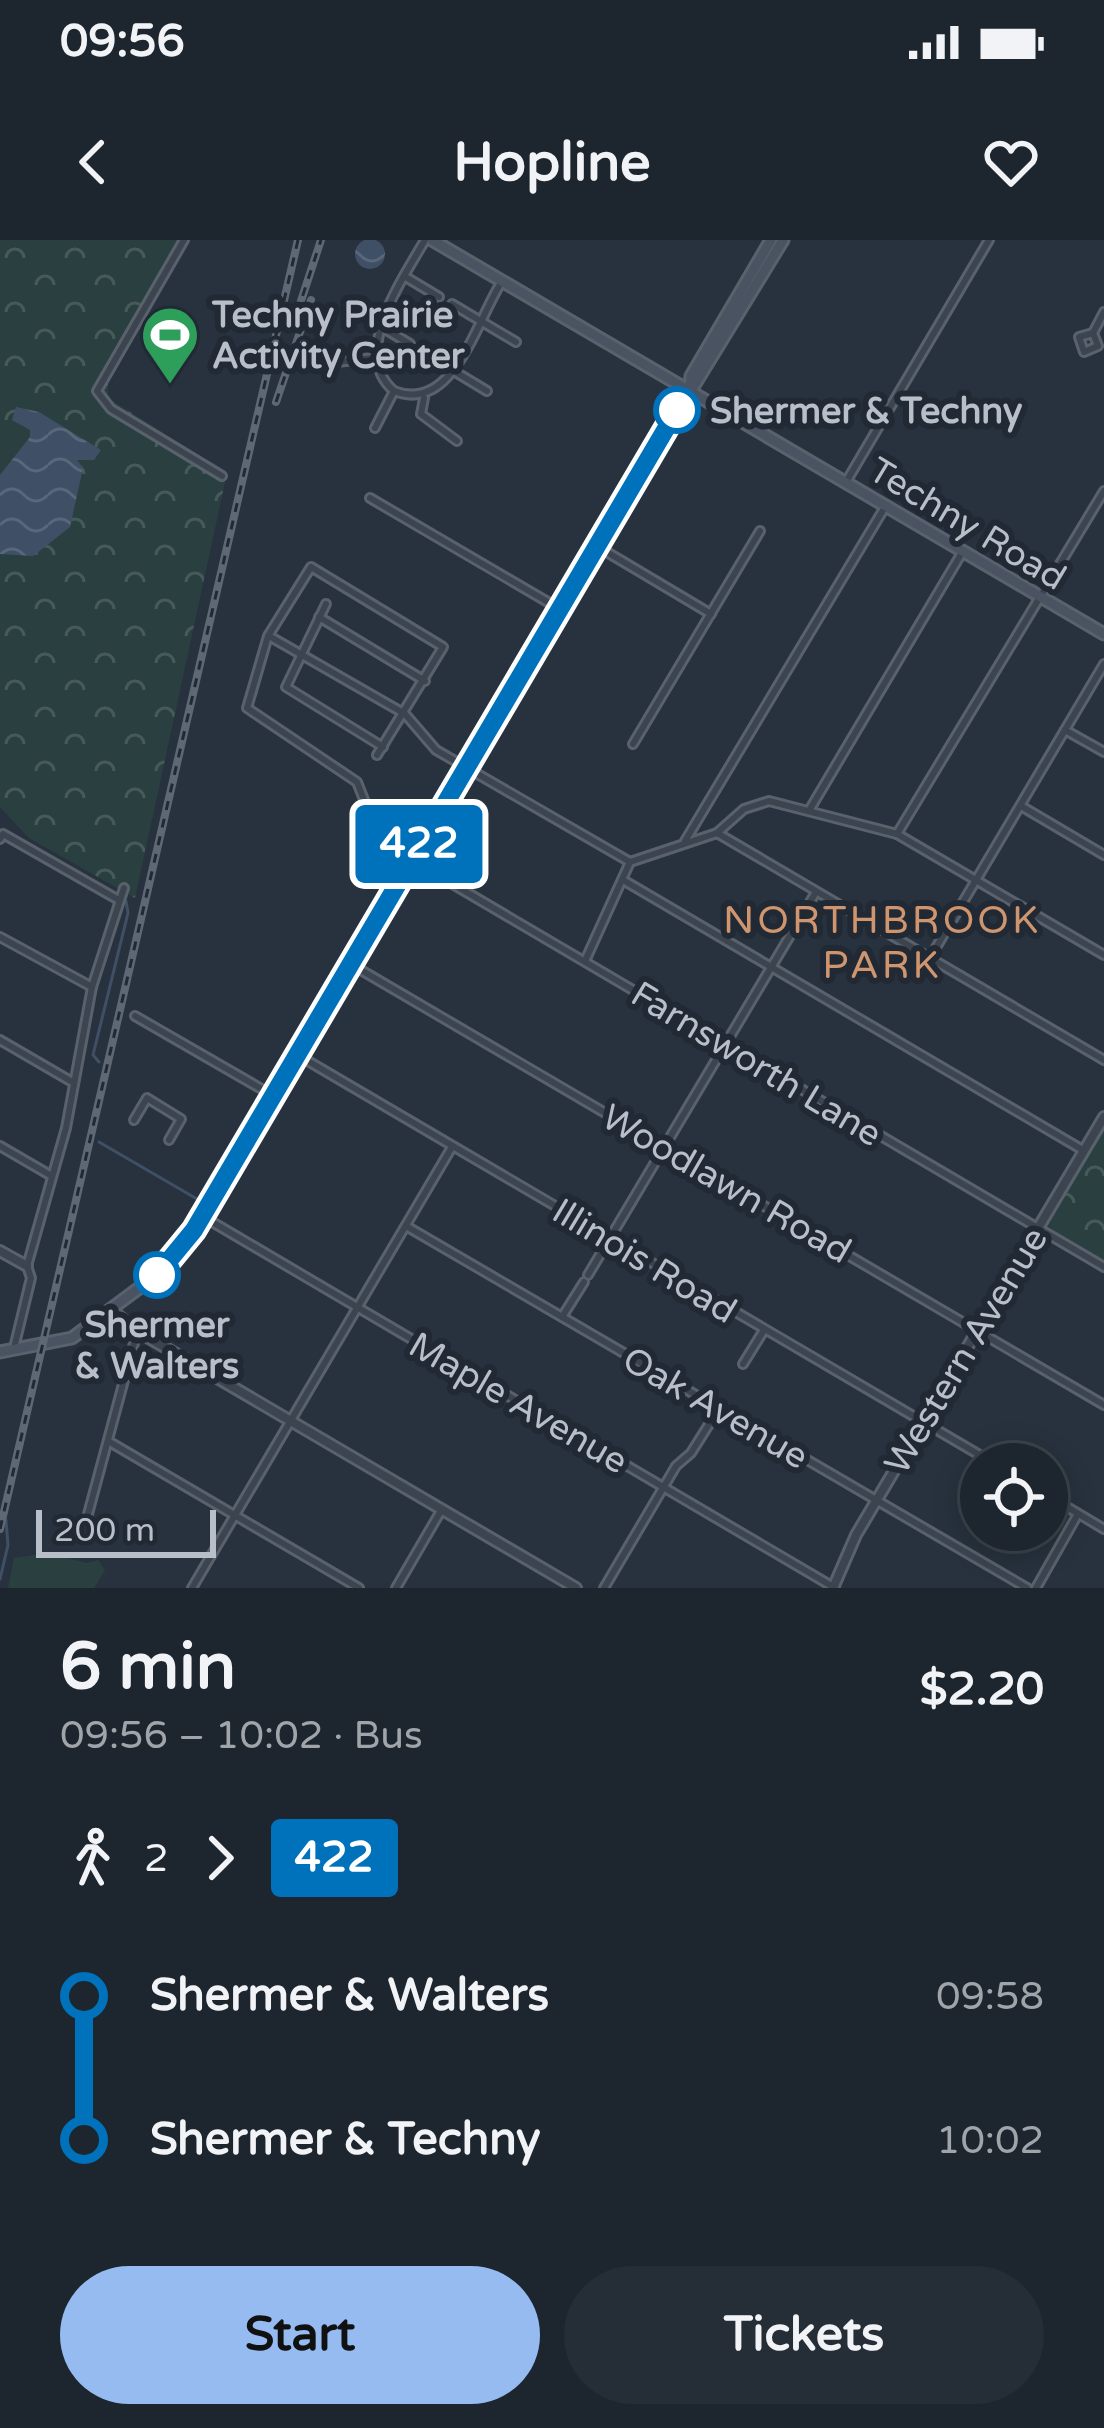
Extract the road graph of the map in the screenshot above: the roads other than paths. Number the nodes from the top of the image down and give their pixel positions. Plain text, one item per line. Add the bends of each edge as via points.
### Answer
1 (184, 240) edge
2 (429, 240) edge
3 (771, 240) edge
4 (783, 240) edge
5 (989, 240) edge
6 (404, 276) junction
7 (502, 280) junction
8 (439, 296) dead end
9 (452, 304) dead end
10 (1104, 312) edge
11 (479, 320) junction
12 (385, 329) junction
13 (1093, 333) dead end
14 (516, 342) dead end
15 (410, 344) dead end
16 (424, 353) dead end
17 (374, 358) junction
18 (327, 363) dead end
19 (454, 371) junction
20 (690, 389) junction
21 (487, 391) dead end
22 (394, 392) junction
23 (424, 396) junction
24 (375, 428) dead end
25 (457, 441) dead end
26 (222, 476) dead end
27 (847, 482) junction
28 (1104, 491) edge
29 (370, 498) dead end
30 (886, 505) junction
31 (760, 531) dead end
32 (595, 545) junction
33 (963, 551) junction
34 (1040, 596) junction
35 (326, 604) dead end
36 (558, 608) junction
37 (711, 614) junction
38 (319, 617) junction
39 (1104, 634) edge
40 (268, 635) junction
41 (299, 652) junction
42 (1104, 664) edge
43 (425, 681) junction
44 (405, 714) junction
45 (1065, 730) junction
46 (633, 744) dead end
47 (1104, 752) edge
48 (466, 766) junction
49 (1021, 806) junction
50 (810, 809) junction
51 (717, 832) junction
52 (897, 834) junction
53 (2, 836) edge
54 (683, 844) junction
55 (1104, 854) edge
56 (409, 861) junction
57 (630, 862) junction
58 (977, 878) junction
59 (623, 880) junction
60 (124, 888) dead end
61 (817, 891) junction
62 (117, 899) junction
63 (0, 937) edge
64 (1104, 955) edge
65 (931, 956) junction
66 (585, 961) junction
67 (349, 963) junction
68 (771, 967) junction
69 (92, 987) junction
70 (135, 1016) dead end
71 (0, 1040) edge
72 (725, 1044) junction
73 (296, 1054) junction
74 (1104, 1060) edge
75 (74, 1083) junction
76 (272, 1095) junction
77 (1104, 1118) edge
78 (134, 1120) dead end
79 (169, 1140) dead end
80 (664, 1145) junction
81 (0, 1146) edge
82 (452, 1146) junction
83 (1081, 1149) junction
84 (50, 1175) junction
85 (202, 1216) junction
86 (406, 1226) junction
87 (1038, 1228) junction
88 (610, 1238) junction
89 (0, 1251) edge
90 (27, 1266) junction
91 (1104, 1267) edge
92 (357, 1307) junction
93 (112, 1310) junction
94 (562, 1317) junction
95 (764, 1330) junction
96 (978, 1330) junction
97 (137, 1331) junction
98 (14, 1349) junction
99 (0, 1352) edge
100 (743, 1364) dead end
101 (1104, 1405) edge
102 (718, 1409) junction
103 (289, 1419) junction
104 (923, 1421) junction
105 (108, 1441) junction
106 (960, 1443) edge
107 (663, 1487) junction
108 (876, 1500) junction
109 (1068, 1508) edge
110 (442, 1509) junction
111 (88, 1514) dead end
112 (1078, 1514) junction
113 (234, 1516) junction
114 (1104, 1529) edge
115 (192, 1588) edge
116 (359, 1588) edge
117 (396, 1588) edge
118 (576, 1588) edge
119 (604, 1588) edge
120 (834, 1588) edge
121 (1031, 1588) edge

1 - 26 street via 97,391 112,409
2 - 6 street
2 - 7 main road, Techny Road
3 - 20 main road
4 - 20 main road
5 - 27 street
6 - 8 street
6 - 12 street
7 - 11 street
7 - 20 main road, Techny Road
9 - 11 street
10 - 13 street
11 - 14 street
11 - 19 street
12 - 15 street
12 - 17 street
16 - 19 street
17 - 18 street
17 - 22 street
19 - 21 street
19 - 23 street
20 - 27 main road, Techny Road
20 - 32 main road
22 - 23 street
22 - 24 street
23 - 25 street via 421,414
27 - 30 main road, Techny Road
28 - 34 street
29 - 36 street
30 - 33 main road, Techny Road
30 - 54 street
31 - 37 street
32 - 36 main road
32 - 37 street
33 - 34 main road, Techny Road
33 - 50 street
34 - 39 main road, Techny Road
34 - 52 street
35 - 38 street
36 - 48 main road
37 - 46 street
38 - 41 street
38 - 43 street
40 - 41 street
40 - 43 street via 311,566 443,647
40 - 56 street, Farnsworth Lane via 247,708 357,782 377,832
41 - 44 street
41 - 44 street via 288,692 380,751
42 - 45 street
43 - 44 street
44 - 48 street via 436,749
45 - 47 street
45 - 49 street
48 - 56 main road
48 - 57 street
49 - 55 street
49 - 58 street
50 - 51 street via 769,801
50 - 52 street
51 - 54 street
51 - 61 street
52 - 58 street
53 - 62 street
54 - 57 street
56 - 66 street, Farnsworth Lane
56 - 67 main road
57 - 59 street
58 - 64 street
58 - 65 street
59 - 66 street
59 - 68 street
60 - 62 street
61 - 65 street
61 - 68 street
62 - 69 street
63 - 69 street
65 - 74 street
66 - 72 street, Farnsworth Lane
67 - 73 main road
67 - 80 street, Woodlawn Road
68 - 72 street
68 - 83 street
69 - 75 street
70 - 76 street
71 - 75 street
72 - 80 street
72 - 87 street, Farnsworth Lane
73 - 76 main road
73 - 82 street, Illinois Road
75 - 84 street
76 - 85 main road
77 - 83 street, Western Avenue
78 - 79 street via 147,1098 181,1118
80 - 88 street
80 - 96 street, Woodlawn Road
81 - 84 street
82 - 86 street
82 - 88 street, Illinois Road
83 - 87 street, Western Avenue
84 - 90 street
85 - 92 street, Maple Avenue
85 - 93 main road via 162,1270
86 - 92 street
86 - 94 street, Oak Avenue
87 - 91 street, Farnsworth Lane
87 - 96 street, Western Avenue
88 - 94 street
88 - 95 street, Illinois Road
89 - 90 street
90 - 98 street
92 - 103 street
92 - 107 street, Maple Avenue
93 - 97 street
93 - 98 main road via 72,1338
94 - 102 street, Oak Avenue
95 - 100 street
95 - 104 street, Illinois Road
96 - 101 street, Woodlawn Road
96 - 104 street, Western Avenue
97 - 103 street
97 - 105 street
98 - 99 main road
102 - 107 street
102 - 108 street, Oak Avenue
103 - 110 street
103 - 113 street
104 - 106 street, Illinois Road
104 - 108 street, Western Avenue
105 - 111 street
105 - 113 street
107 - 119 street
107 - 120 street, Maple Avenue
108 - 120 street, Western Avenue
108 - 121 street, Oak Avenue
109 - 112 street
110 - 117 street
110 - 118 street
112 - 114 street
112 - 121 street
113 - 115 street
113 - 116 street

